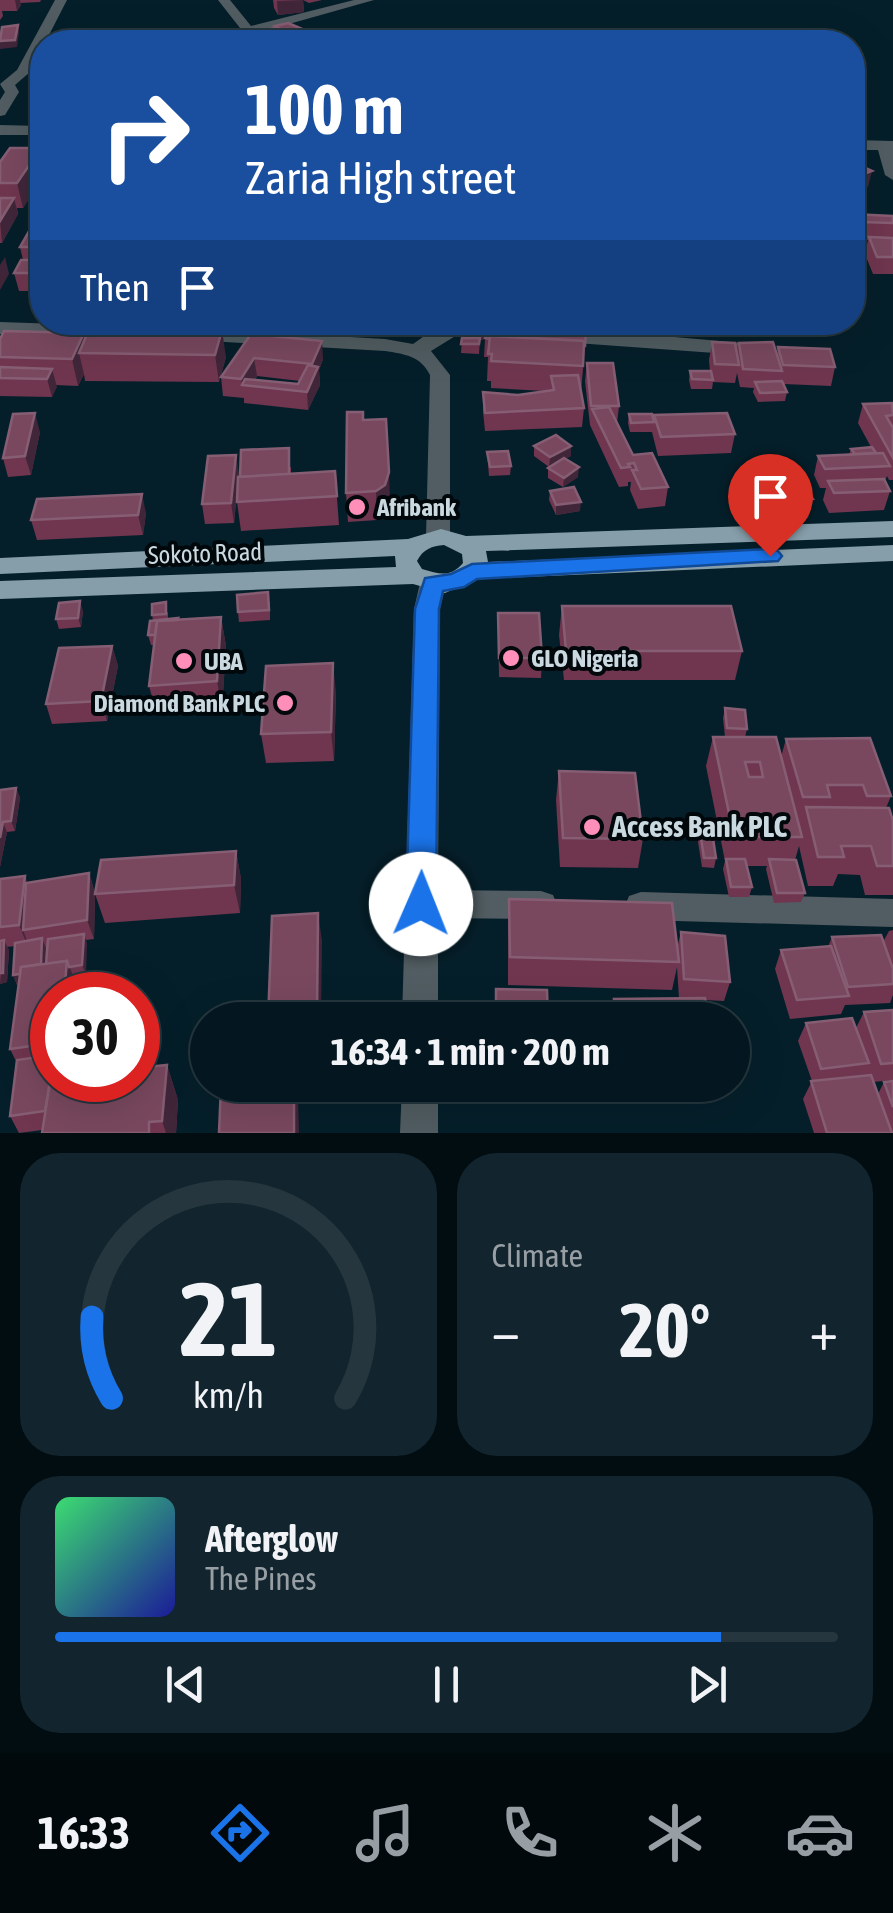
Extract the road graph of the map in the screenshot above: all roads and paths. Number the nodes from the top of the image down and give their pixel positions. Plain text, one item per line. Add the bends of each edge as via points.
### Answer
1 (61, 0) edge
2 (78, 0) edge
3 (224, 0) edge
4 (368, 0) edge
5 (45, 30) edge
6 (248, 30) edge
7 (275, 30) edge
8 (30, 59) edge
9 (30, 70) edge
10 (23, 72) junction
11 (3, 82) edge
12 (0, 112) edge
13 (0, 130) edge
14 (30, 131) edge
15 (888, 146) edge
16 (893, 175) edge
17 (0, 328) edge
18 (30, 329) edge
19 (193, 335) edge
20 (439, 335) edge
21 (540, 335) edge
22 (764, 350) edge
23 (417, 351) junction
24 (893, 528) edge
25 (438, 537) junction
26 (466, 544) junction
27 (412, 547) junction
28 (893, 553) edge
29 (0, 566) edge
30 (472, 571) junction
31 (423, 579) junction
32 (0, 590) edge
33 (421, 904) junction
34 (570, 905) edge
35 (607, 905) edge
36 (893, 913) edge
37 (420, 1002) edge
38 (420, 1102) edge
39 (419, 1133) edge

1 - 2 street
1 - 5 street
3 - 6 street
4 - 7 street
8 - 10 street
9 - 10 street
10 - 11 street
11 - 12 street via 12,92
13 - 14 street
15 - 16 street
17 - 18 street
19 - 23 street
20 - 23 street
21 - 22 street
23 - 25 street via 436,363 440,375
24 - 26 main road
25 - 26 main road
25 - 27 main road
26 - 30 main road via 476,556
27 - 29 main road, Sokoto Road
27 - 31 main road via 406,561
28 - 30 main road
30 - 31 main road via 456,582
31 - 32 main road, Sokoto Road
31 - 33 street
33 - 34 street
33 - 37 street
35 - 36 street
38 - 39 street

